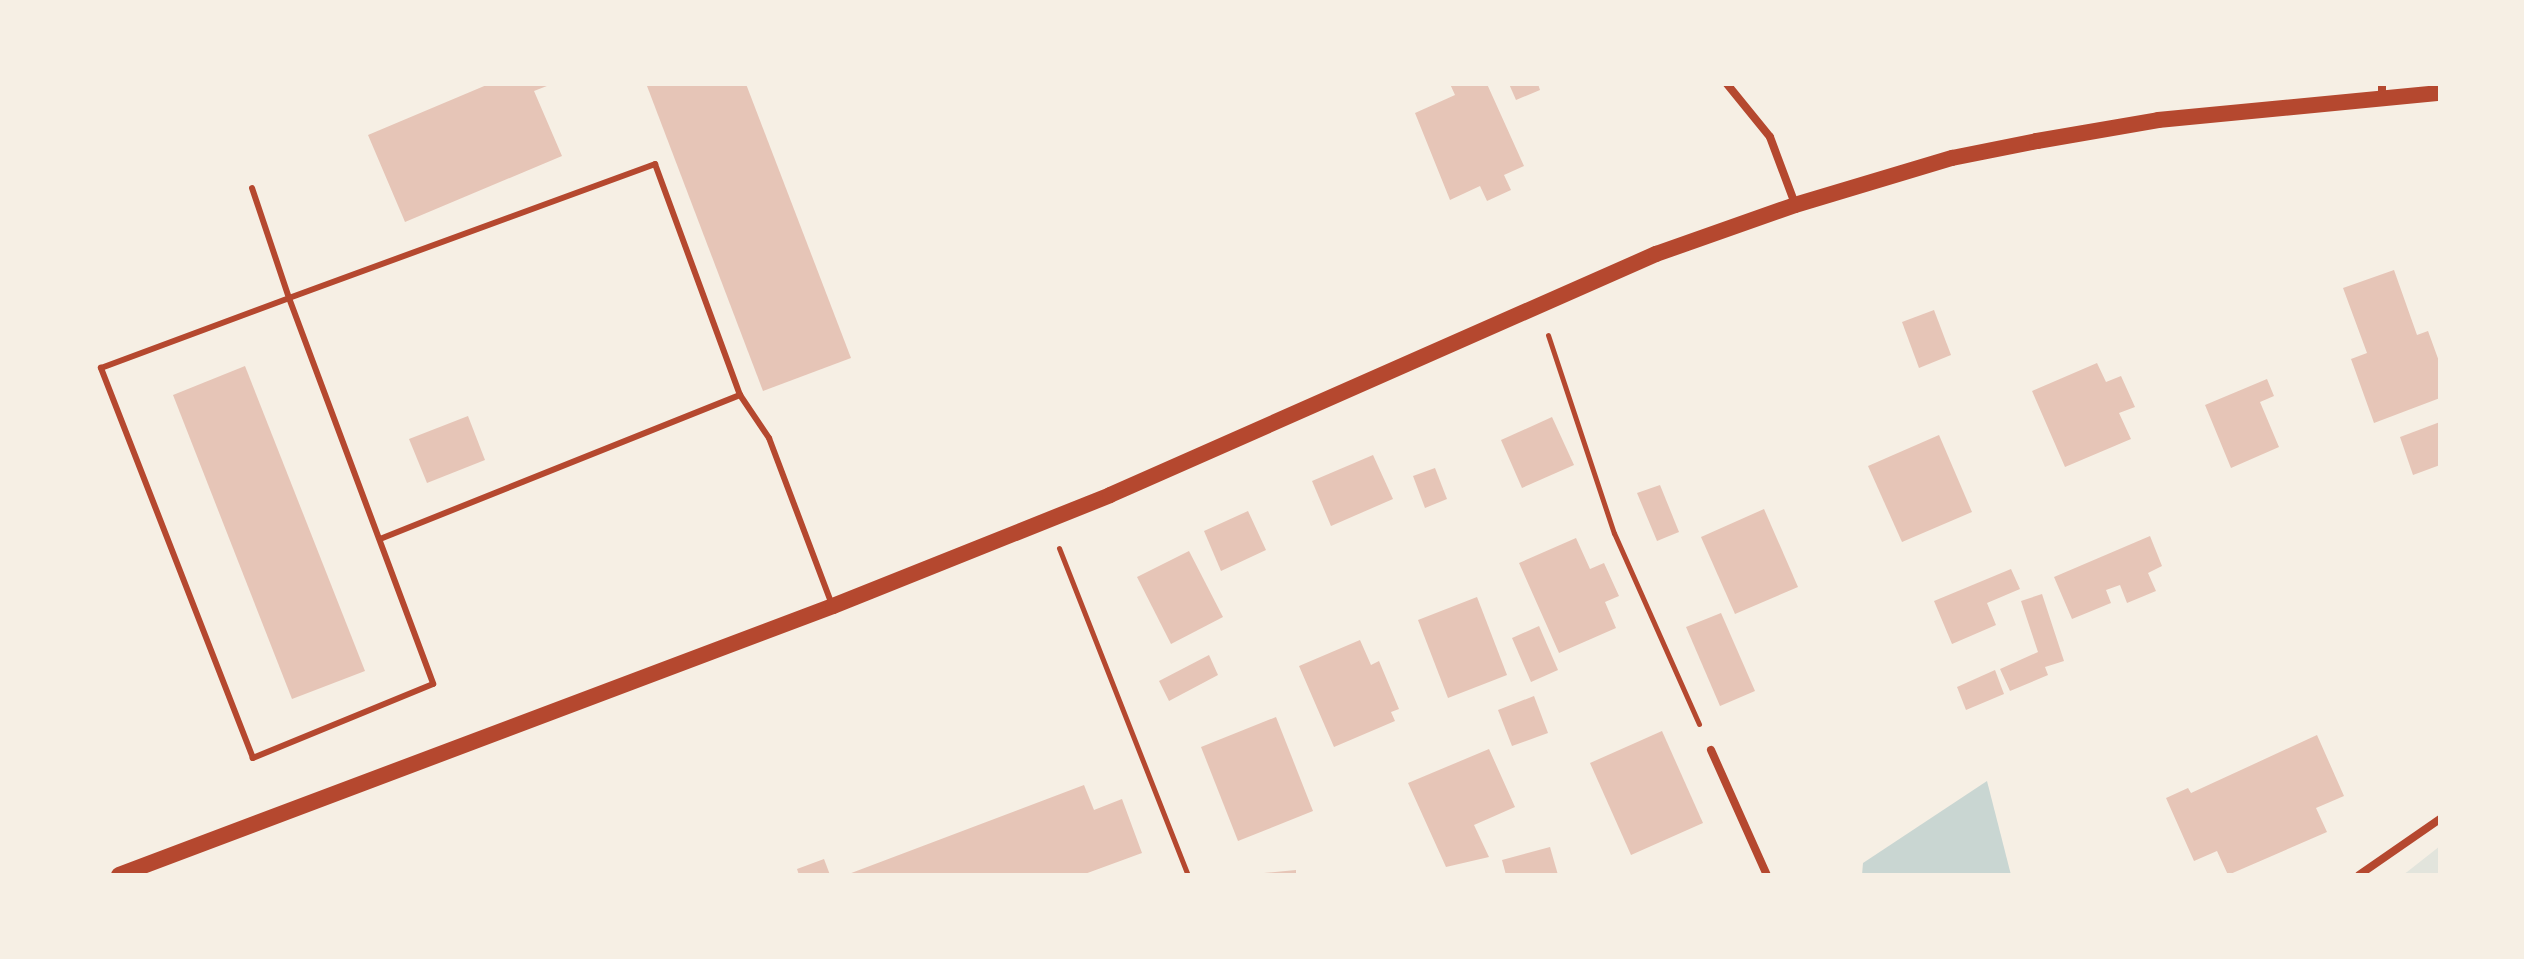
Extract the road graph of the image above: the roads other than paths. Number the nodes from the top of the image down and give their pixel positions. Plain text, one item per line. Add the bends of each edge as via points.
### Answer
1 (1727, 84) edge
2 (2382, 91) edge
3 (2440, 93) edge
4 (252, 188) dead end
5 (1795, 205) junction
6 (289, 298) junction
7 (740, 395) junction
8 (380, 539) junction
9 (833, 606) junction
10 (1711, 750) road end
11 (2440, 819) edge
12 (119, 875) edge
13 (1767, 875) edge
14 (2359, 875) edge

1 - 5 street via 1770,137
2 - 3 main road
2 - 5 main road via 2052,138 1952,158
4 - 6 lane
5 - 9 main road via 1535,305 1048,520
6 - 7 lane via 655,164
6 - 8 lane
6 - 8 lane via 101,368 253,758 433,684
7 - 8 lane
7 - 9 lane via 769,438
9 - 12 main road
10 - 13 street
11 - 14 street

